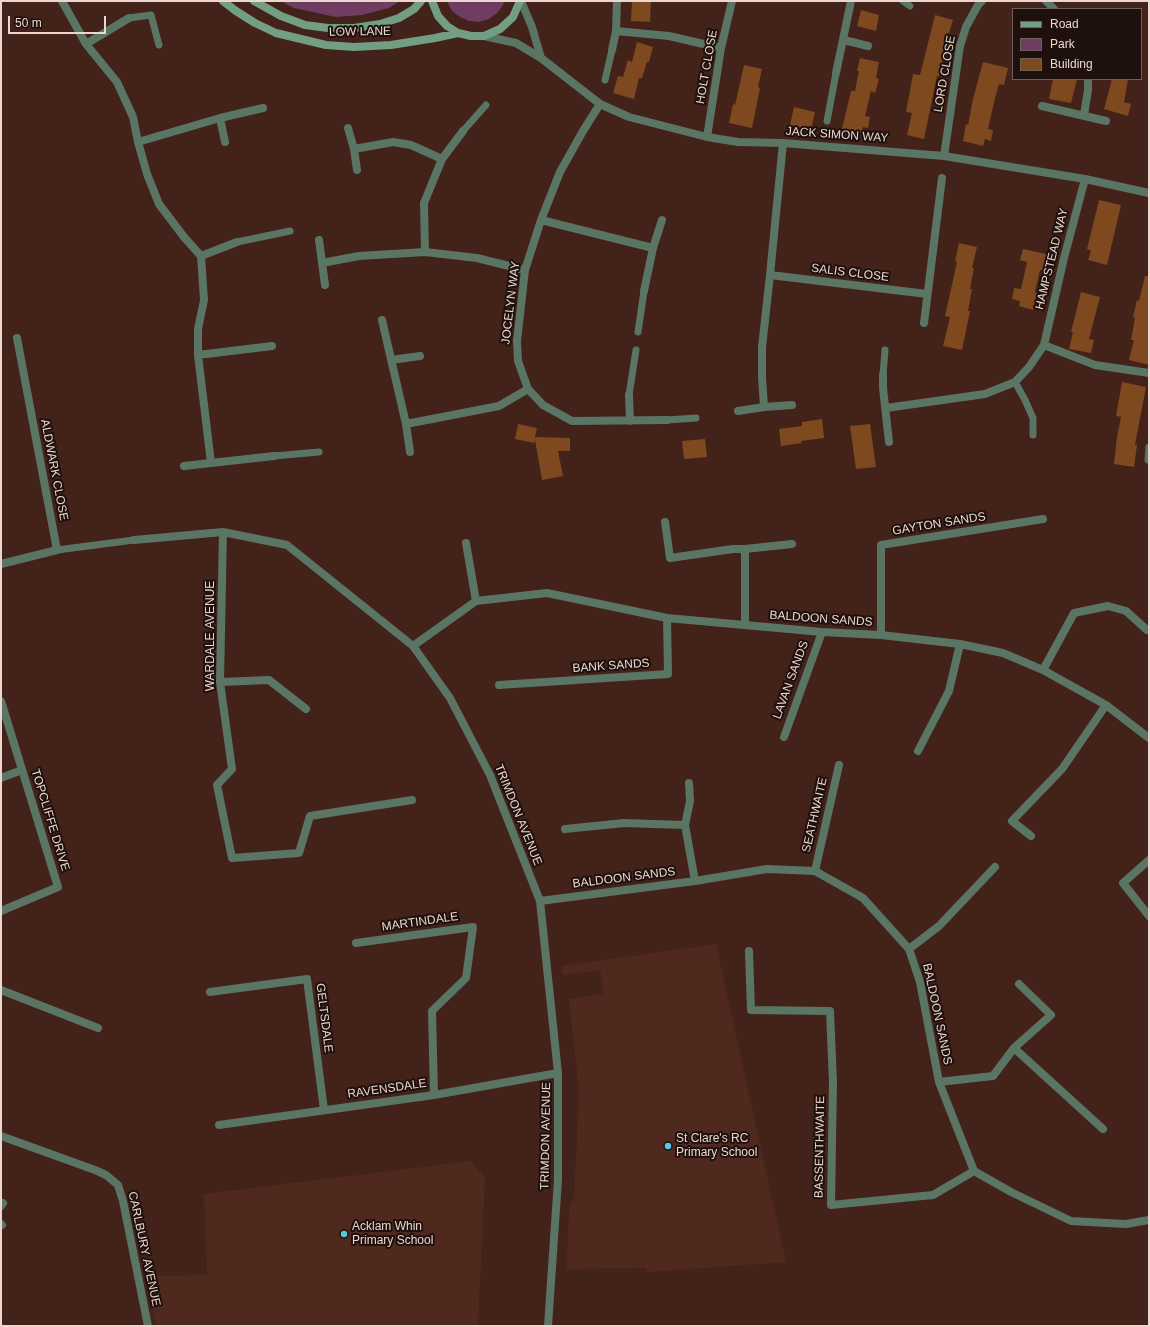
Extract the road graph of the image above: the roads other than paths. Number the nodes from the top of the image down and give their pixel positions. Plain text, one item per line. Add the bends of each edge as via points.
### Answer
1 (62, 1) edge
2 (223, 1) edge
3 (254, 1) edge
4 (421, 1) edge
5 (432, 1) edge
6 (520, 1) edge
7 (617, 1) edge
8 (732, 1) edge
9 (851, 1) edge
10 (903, 1) edge
11 (982, 1) edge
12 (910, 6) dead end
13 (129, 18) joint
14 (616, 31) junction
15 (458, 33) junction
16 (484, 36) junction
17 (844, 40) junction
18 (86, 44) junction
19 (159, 45) dead end
20 (868, 46) dead end
21 (721, 48) junction
22 (612, 50) joint
23 (540, 58) junction
24 (836, 73) joint
25 (605, 80) dead end
26 (1088, 80) edge
27 (600, 104) junction
28 (486, 105) dead end
29 (1042, 106) dead end
30 (263, 108) dead end
31 (1084, 115) junction
32 (220, 118) junction
33 (826, 121) dead end
34 (1106, 121) dead end
35 (348, 128) dead end
36 (463, 131) joint
37 (707, 137) junction
38 (138, 142) junction
39 (225, 142) dead end
40 (783, 143) junction
41 (354, 149) junction
42 (944, 156) junction
43 (442, 160) junction
44 (357, 170) dead end
45 (942, 178) dead end
46 (1085, 179) junction
47 (1149, 193) edge
48 (541, 220) junction
49 (662, 220) dead end
50 (290, 230) dead end
51 (319, 240) dead end
52 (237, 242) joint
53 (653, 248) junction
54 (424, 252) junction
55 (201, 256) junction
56 (322, 263) junction
57 (525, 270) junction
58 (770, 275) junction
59 (325, 285) dead end
60 (644, 291) joint
61 (927, 294) junction
62 (382, 320) dead end
63 (924, 323) dead end
64 (638, 332) dead end
65 (17, 338) dead end
66 (1044, 345) junction
67 (272, 346) dead end
68 (636, 350) dead end
69 (884, 350) dead end
70 (198, 355) junction
71 (420, 356) dead end
72 (391, 360) junction
73 (1149, 373) edge
74 (883, 375) joint
75 (1015, 382) junction
76 (528, 389) junction
77 (629, 395) joint
78 (792, 405) dead end
79 (764, 406) junction
80 (886, 408) junction
81 (738, 412) dead end
82 (696, 418) dead end
83 (630, 420) junction
84 (667, 420) joint
85 (406, 424) junction
86 (1033, 435) dead end
87 (889, 442) dead end
88 (1149, 447) edge
89 (319, 452) dead end
90 (410, 452) dead end
91 (274, 456) joint
92 (1148, 460) dead end
93 (211, 463) junction
94 (184, 466) dead end
95 (1043, 519) dead end
96 (665, 522) dead end
97 (224, 532) junction
98 (134, 540) joint
99 (466, 543) dead end
100 (792, 544) dead end
101 (745, 549) junction
102 (57, 550) junction
103 (1, 564) edge
104 (476, 601) junction
105 (667, 618) junction
106 (745, 625) junction
107 (1147, 630) dead end
108 (822, 632) junction
109 (881, 635) junction
110 (960, 644) junction
111 (413, 646) junction
112 (1043, 670) junction
113 (220, 682) junction
114 (500, 685) dead end
115 (1, 700) edge
116 (1106, 706) junction
117 (306, 709) dead end
118 (784, 737) dead end
119 (1149, 738) edge
120 (918, 751) dead end
121 (839, 765) dead end
122 (22, 770) junction
123 (1, 778) edge
124 (689, 782) dead end
125 (412, 800) dead end
126 (685, 825) junction
127 (565, 829) dead end
128 (1031, 836) dead end
129 (1149, 860) edge
130 (995, 867) dead end
131 (815, 871) junction
132 (695, 881) junction
133 (540, 901) junction
134 (1, 910) edge
135 (1149, 916) edge
136 (356, 943) dead end
137 (909, 949) junction
138 (749, 951) dead end
139 (1019, 984) dead end
140 (1, 990) edge
141 (210, 992) dead end
142 (98, 1028) dead end
143 (1014, 1048) junction
144 (558, 1073) junction
145 (939, 1082) junction
146 (434, 1095) junction
147 (324, 1110) junction
148 (219, 1125) dead end
149 (1103, 1129) dead end
150 (1, 1136) edge
151 (974, 1171) junction
152 (1149, 1220) edge
153 (148, 1326) edge
154 (548, 1326) edge

1 - 18 street
2 - 15 main road, LOW LANE via 255,23 276,33 326,45 391,45
3 - 4 main road, LOW LANE via 281,16 305,25 328,28 354,28 387,22 414,9
5 - 15 main road via 438,16
6 - 16 main road via 513,17 500,29
6 - 23 street via 532,28
7 - 14 street
8 - 21 street, HOLT CLOSE
9 - 17 street
10 - 12 lane
11 - 42 street, LORD CLOSE via 966,27 960,46
13 - 18 street
13 - 19 lane via 151,15
14 - 21 street via 669,36
14 - 22 street
15 - 16 main road
16 - 23 street, JACK SIMON WAY via 516,43
17 - 20 street
17 - 24 street
18 - 38 street via 117,82 133,116
21 - 37 street, HOLT CLOSE
22 - 25 lane
23 - 27 street, JACK SIMON WAY
24 - 33 lane
26 - 31 street
27 - 37 street, JACK SIMON WAY via 661,126
27 - 48 street, JOCELYN WAY via 560,172
28 - 36 lane
29 - 31 street
30 - 32 street
31 - 34 street
32 - 38 street
32 - 39 street
35 - 41 street
36 - 43 street
37 - 40 street, JACK SIMON WAY via 738,142
38 - 55 street via 147,174 160,204
40 - 42 street, JACK SIMON WAY
40 - 58 street
41 - 43 street via 393,142 411,145
41 - 44 street
42 - 46 street, JACK SIMON WAY
43 - 54 street via 424,203
45 - 61 street
46 - 47 street, JACK SIMON WAY
46 - 66 street, HAMPSTEAD WAY
48 - 53 street
48 - 57 street, JOCELYN WAY
49 - 53 street
50 - 52 lane
51 - 56 street
52 - 55 street
53 - 60 street
54 - 56 street via 359,256
54 - 57 street via 477,258
55 - 70 street via 204,300 198,329
56 - 59 street
57 - 76 street, JOCELYN WAY via 517,341 518,361
58 - 61 street, SALIS CLOSE
58 - 79 street via 762,347
60 - 64 lane
61 - 63 street
62 - 72 street
65 - 102 street, ALDWARK CLOSE
66 - 73 street via 1095,365
66 - 75 street, HAMPSTEAD WAY
67 - 70 street
68 - 77 lane
69 - 74 lane
70 - 93 street
71 - 72 street
72 - 85 street
74 - 80 street
75 - 80 street, HAMPSTEAD WAY via 985,394
75 - 86 lane via 1033,418
76 - 83 street, JOCELYN WAY via 543,405 572,420
76 - 85 street via 499,406
77 - 83 street
78 - 79 street
79 - 81 street
80 - 87 street
82 - 84 lane, JOCELYN WAY
83 - 84 street, JOCELYN WAY
85 - 90 street
88 - 92 lane
89 - 91 lane
91 - 93 street
93 - 94 street
95 - 109 street, GAYTON SANDS via 881,545
96 - 101 street via 670,558
97 - 98 street, TRIMDON AVENUE
97 - 111 street, TRIMDON AVENUE via 287,545
97 - 113 street, WARDALE AVENUE
98 - 102 lane
99 - 104 street
100 - 101 street
101 - 106 street
102 - 103 street
104 - 105 street, BALDOON SANDS via 547,593
104 - 111 street, BALDOON SANDS
105 - 106 street, BALDOON SANDS
105 - 114 street, BANK SANDS via 668,674
106 - 108 street, BALDOON SANDS
107 - 112 street via 1126,611 1108,606 1074,613
108 - 109 street, BALDOON SANDS
108 - 118 street, LAVAN SANDS
109 - 110 street, BALDOON SANDS
110 - 112 street, BALDOON SANDS via 1003,653
110 - 120 street via 949,691
111 - 133 street, TRIMDON AVENUE via 450,698 490,775
112 - 116 street, BALDOON SANDS
113 - 117 street via 268,680
113 - 125 street, WARDALE AVENUE via 232,769 217,785 232,858 299,853 310,816
115 - 122 street, TOPCLIFFE DRIVE
116 - 119 street, BALDOON SANDS
116 - 128 street via 1062,769 1012,821
121 - 131 street, SEATHWAITE
122 - 123 street
122 - 134 street, TOPCLIFFE DRIVE via 58,887
124 - 126 street via 690,801
126 - 127 street via 624,823
126 - 132 street
129 - 135 street via 1123,882
130 - 137 street via 939,926
131 - 132 street, BALDOON SANDS via 768,869
131 - 137 street, BALDOON SANDS via 863,898
132 - 133 street, BALDOON SANDS
133 - 144 street, TRIMDON AVENUE
136 - 146 street, MARTINDALE via 473,927 466,978 432,1011
137 - 145 street, BALDOON SANDS via 920,982
138 - 151 street, BASSENTHWAITE via 751,1010 830,1011 833,1082 831,1205 933,1195
139 - 143 street via 1050,1015
140 - 142 street
141 - 147 street, GELTSDALE via 307,979
143 - 145 street via 993,1076
143 - 149 street
144 - 146 street, RAVENSDALE
144 - 154 street, TRIMDON AVENUE via 558,1180
145 - 151 street, BALDOON SANDS
146 - 147 street, RAVENSDALE
147 - 148 street, RAVENSDALE
150 - 153 street, CARLBURY AVENUE via 95,1170 106,1175 118,1186
151 - 152 street via 1011,1192 1071,1220 1126,1224

